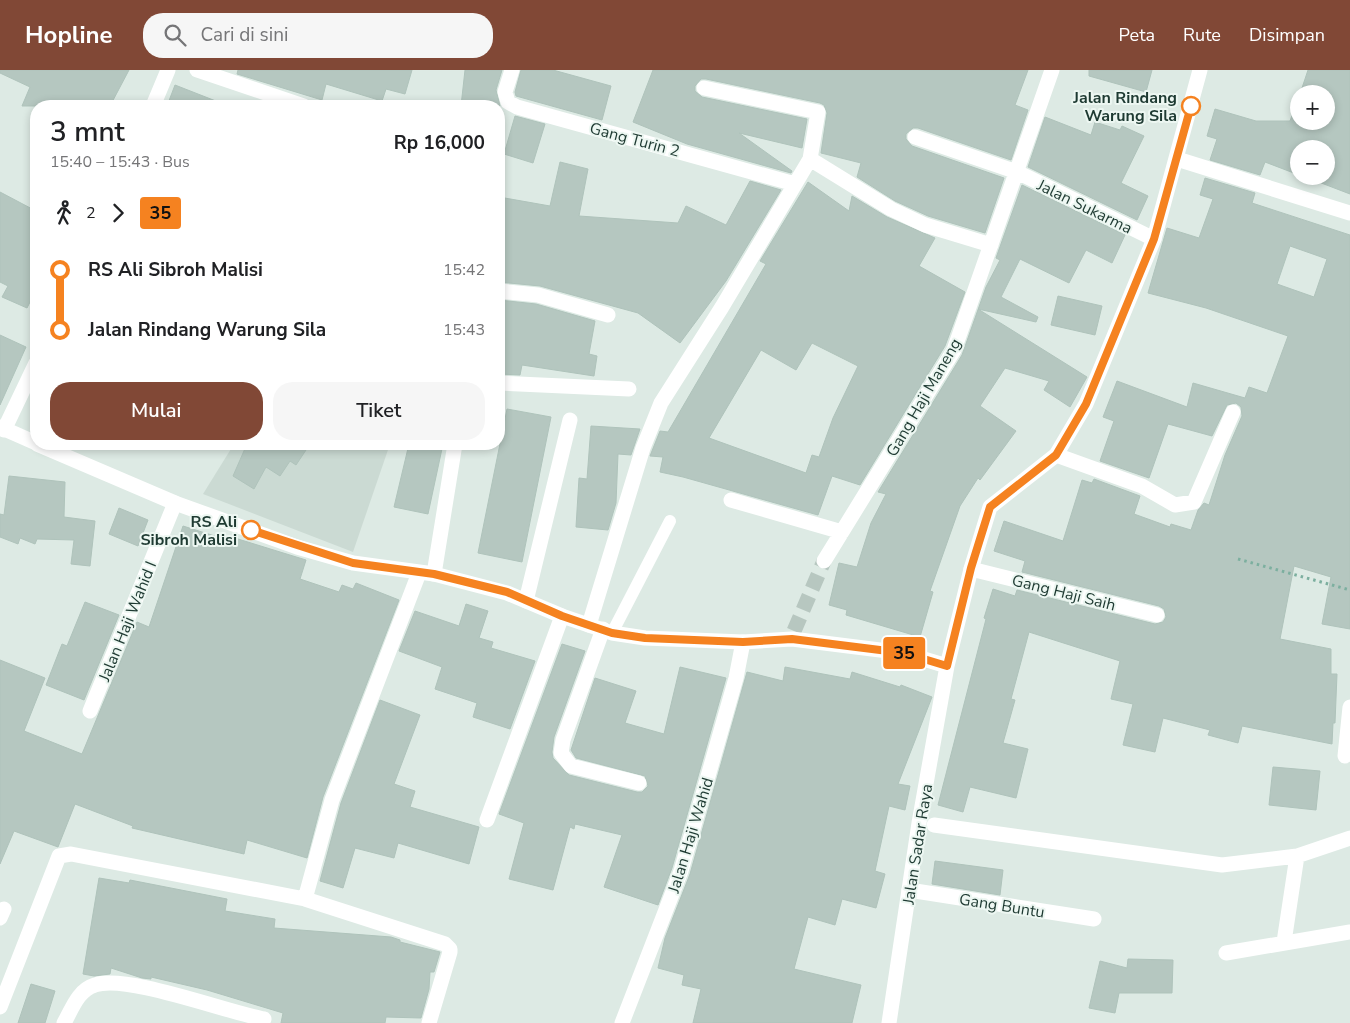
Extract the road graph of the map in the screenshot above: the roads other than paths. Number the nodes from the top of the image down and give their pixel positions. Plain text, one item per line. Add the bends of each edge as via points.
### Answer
1 (168, 70) edge
2 (197, 70) edge
3 (512, 70) edge
4 (1052, 70) edge
5 (1200, 70) edge
6 (704, 88) dead end
7 (156, 100) edge
8 (286, 100) edge
9 (915, 137) dead end
10 (810, 159) junction
11 (1177, 159) junction
12 (1018, 171) junction
13 (796, 184) junction
14 (1350, 213) edge
15 (1154, 239) junction
16 (991, 245) junction
17 (505, 291) edge
18 (608, 315) dead end
19 (30, 375) edge
20 (505, 383) edge
21 (629, 390) dead end
22 (1233, 412) dead end
23 (570, 420) dead end
24 (1, 432) edge
25 (30, 442) edge
26 (51, 450) edge
27 (454, 450) edge
28 (1056, 455) junction
29 (731, 500) dead end
30 (175, 504) junction
31 (670, 521) dead end
32 (842, 532) junction
33 (824, 561) tunnel mouth
34 (971, 568) junction
35 (427, 574) junction
36 (526, 601) junction
37 (1157, 615) dead end
38 (562, 616) junction
39 (601, 629) junction
40 (743, 642) junction
41 (947, 666) junction
42 (1350, 707) edge
43 (90, 711) dead end
44 (1345, 756) dead end
45 (640, 783) dead end
46 (487, 820) dead end
47 (934, 825) dead end
48 (1350, 838) edge
49 (1296, 856) junction
50 (909, 890) junction
51 (306, 899) junction
52 (1094, 919) dead end
53 (1350, 932) edge
54 (1284, 942) junction
55 (1226, 953) dead end
56 (0, 1007) edge
57 (264, 1019) dead end
58 (64, 1023) edge
59 (429, 1023) edge
60 (622, 1023) edge
61 (889, 1023) edge

1 - 7 street
2 - 8 street
3 - 13 street, Gang Turin 2 via 505,92 508,102 517,107
4 - 12 street, Jalan Sukarma
5 - 11 street
6 - 10 street via 818,112
9 - 12 street
10 - 13 street
10 - 16 street via 908,217
11 - 14 street
11 - 15 street
12 - 15 street, Jalan Sukarma
12 - 16 street, Gang Haji Maneng
13 - 39 street via 661,403 643,448
15 - 28 street via 1086,404
16 - 32 street, Gang Haji Maneng via 954,350
17 - 18 street via 538,295
19 - 24 street
20 - 21 street
22 - 28 street via 1194,502 1175,505 1142,486
23 - 36 street
24 - 25 street
26 - 30 street
27 - 35 street
28 - 34 street, Jalan Sadar Raya via 990,507
29 - 32 street
30 - 35 street via 353,563
30 - 43 street, Jalan Haji Wahid I
31 - 39 lane
32 - 33 street, Gang Haji Maneng
34 - 37 street, Gang Haji Saih
34 - 41 street, Jalan Sadar Raya
35 - 36 street via 507,592
35 - 51 street via 332,800
36 - 38 street
38 - 39 street
38 - 46 street
39 - 40 street via 645,638
39 - 45 street via 561,753 571,766
40 - 41 street via 793,635 904,653
40 - 60 street, Jalan Haji Wahid via 736,678 681,871
41 - 50 street, Jalan Sadar Raya
42 - 44 street
47 - 49 street via 1222,865
48 - 49 street
49 - 54 street
50 - 52 street, Gang Buntu
50 - 61 street, Jalan Sadar Raya
51 - 56 street via 83,854 58,856
51 - 59 street via 448,945 450,952
53 - 54 street
54 - 55 street
57 - 58 street via 120,983 86,989

